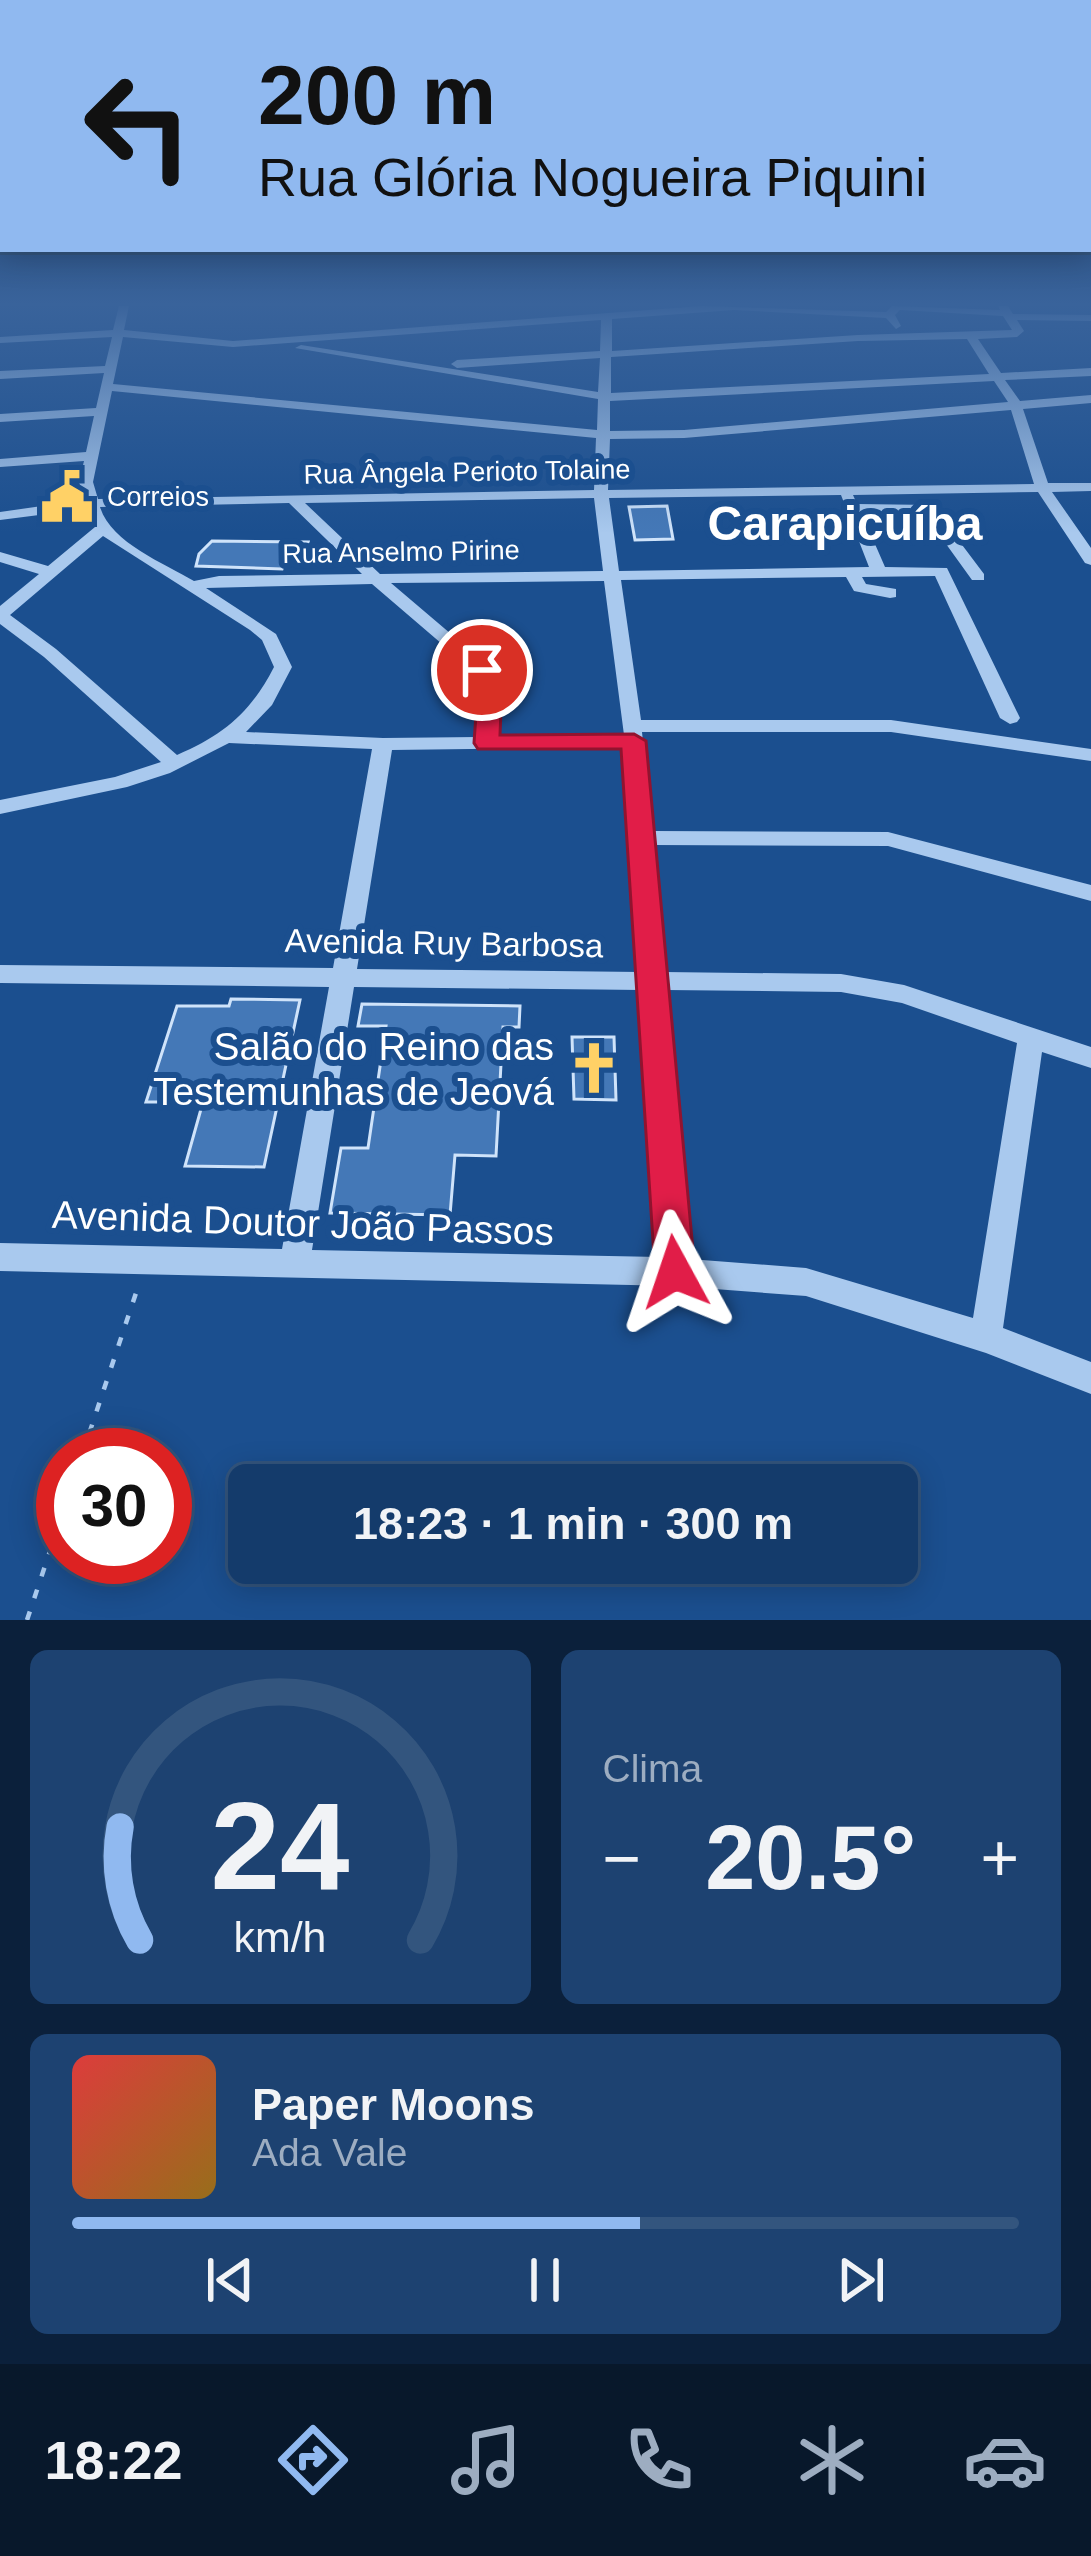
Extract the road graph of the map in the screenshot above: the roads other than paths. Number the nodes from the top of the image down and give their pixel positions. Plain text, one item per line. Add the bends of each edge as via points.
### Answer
1 (108, 382) edge
2 (511, 382) edge
3 (606, 382) edge
4 (908, 382) edge
5 (1001, 382) edge
6 (107, 386) junction
7 (606, 397) junction
8 (1091, 399) edge
9 (1016, 405) junction
10 (101, 412) junction
11 (0, 418) edge
12 (605, 435) junction
13 (91, 456) junction
14 (0, 463) edge
15 (1042, 487) junction
16 (1091, 487) edge
17 (844, 491) junction
18 (601, 495) junction
19 (292, 498) junction
20 (90, 504) junction
21 (851, 508) junction
22 (0, 516) edge
23 (102, 529) junction
24 (0, 557) edge
25 (1091, 560) edge
26 (850, 570) junction
27 (878, 570) junction
28 (50, 572) junction
29 (610, 576) junction
30 (978, 577) dead end
31 (379, 581) junction
32 (194, 586) junction
33 (890, 593) dead end
34 (0, 616) edge
35 (1010, 718) dead end
36 (633, 734) junction
37 (223, 737) junction
38 (487, 743) junction
39 (382, 744) junction
40 (1091, 755) edge
41 (174, 763) junction
42 (0, 807) edge
43 (642, 838) junction
44 (1091, 893) edge
45 (0, 974) edge
46 (342, 974) junction
47 (650, 980) junction
48 (1031, 1039) junction
49 (1091, 1058) edge
50 (0, 1257) edge
51 (294, 1266) junction
52 (675, 1272) junction
53 (986, 1336) junction
54 (1091, 1378) edge

1 - 6 street
2 - 7 street
3 - 7 street
4 - 7 street
5 - 9 street
6 - 10 street
6 - 12 street
7 - 12 street
8 - 9 street
9 - 12 street
9 - 15 street
10 - 11 street
10 - 13 street
12 - 18 street
13 - 14 street
13 - 20 street
15 - 16 street, Rua Ângela Perioto Tolaine
15 - 17 street, Rua Ângela Perioto Tolaine
15 - 25 street
17 - 18 street, Rua Ângela Perioto Tolaine
17 - 21 street
18 - 19 street, Rua Ângela Perioto Tolaine
18 - 29 street
19 - 20 street, Rua Ângela Perioto Tolaine
19 - 31 street
20 - 22 street, Rua Ângela Perioto Tolaine
20 - 23 street
21 - 27 street
21 - 30 street via 927,508
23 - 28 street
23 - 32 street
24 - 28 street
26 - 27 street, Rua Anselmo Pirine
26 - 29 street, Rua Anselmo Pirine
26 - 33 street via 860,588
27 - 35 street, Rua Anselmo Pirine via 941,571
28 - 34 street
29 - 31 street, Rua Anselmo Pirine
29 - 36 street
31 - 32 street, Rua Anselmo Pirine
31 - 38 street via 485,672
32 - 37 street via 270,638 283,668 265,705
34 - 41 street
36 - 38 street
36 - 40 street via 891,726
36 - 43 street
37 - 39 street
37 - 41 street
38 - 39 street
39 - 46 street
41 - 42 street via 97,789
43 - 44 street via 888,839
43 - 47 street
45 - 46 street, Avenida Ruy Barbosa
46 - 47 street, Avenida Ruy Barbosa
46 - 51 street
47 - 48 street, Avenida Ruy Barbosa via 876,987
47 - 52 street
48 - 49 street, Avenida Ruy Barbosa
48 - 53 street
50 - 51 street, Avenida Doutor João Passos
51 - 52 street, Avenida Doutor João Passos
52 - 53 street, Avenida Doutor João Passos via 840,1289
53 - 54 street, Avenida Doutor João Passos

